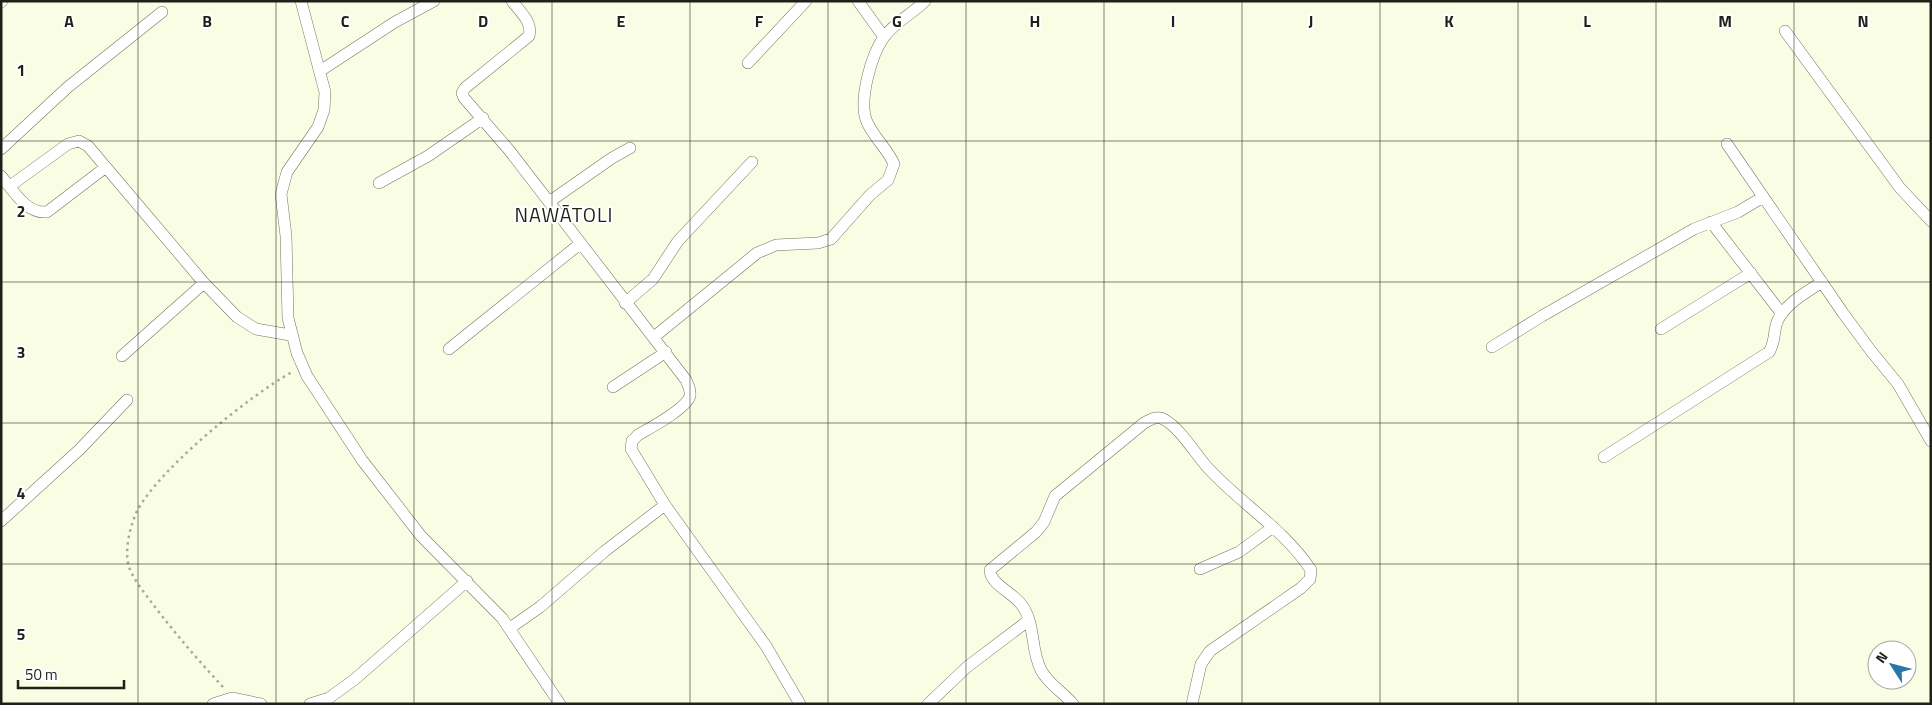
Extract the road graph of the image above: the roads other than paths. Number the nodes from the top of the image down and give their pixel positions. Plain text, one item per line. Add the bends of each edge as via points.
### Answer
1 (301, 1) edge
2 (434, 1) edge
3 (512, 1) edge
4 (806, 1) edge
5 (858, 1) edge
6 (925, 1) edge
7 (162, 12) dead end
8 (1785, 31) dead end
9 (884, 37) junction
10 (748, 63) dead end
11 (320, 71) junction
12 (483, 118) junction
13 (1727, 144) dead end
14 (630, 148) dead end
15 (1, 149) edge
16 (752, 162) dead end
17 (106, 167) junction
18 (1, 176) edge
19 (379, 183) dead end
20 (10, 186) junction
21 (1763, 197) junction
22 (549, 202) junction
23 (1931, 221) edge
24 (1711, 222) junction
25 (581, 243) junction
26 (1751, 273) junction
27 (1822, 282) junction
28 (204, 283) junction
29 (625, 303) junction
30 (1782, 314) junction
31 (1661, 329) dead end
32 (290, 335) junction
33 (654, 337) junction
34 (1492, 347) dead end
35 (449, 349) dead end
36 (666, 352) junction
37 (122, 356) dead end
38 (613, 387) dead end
39 (127, 400) dead end
40 (1931, 441) edge
41 (1604, 457) dead end
42 (665, 506) junction
43 (1, 521) edge
44 (1273, 527) junction
45 (1200, 569) dead end
46 (467, 581) junction
47 (1029, 620) junction
48 (510, 628) junction
49 (331, 701) edge
50 (213, 704) edge
51 (261, 704) edge
52 (310, 704) edge
53 (560, 704) edge
54 (800, 704) edge
55 (928, 704) edge
56 (1073, 704) edge
57 (1192, 704) edge

1 - 11 street
2 - 11 street via 395,22
3 - 12 street via 528,21 529,36 462,93
4 - 10 street
5 - 9 street
6 - 9 street
7 - 15 street via 68,87
8 - 23 street via 1900,188
9 - 33 street via 867,80 864,102 866,120 894,164 888,180 870,195 831,239 818,243 776,245 757,253
11 - 32 street via 325,92 324,110 318,127 287,172 282,194
12 - 19 street via 428,156
12 - 22 street
13 - 21 street
14 - 22 street
16 - 29 street via 678,241 653,279
17 - 20 street via 88,146 79,141 68,144
17 - 20 street via 47,212 37,213 29,208
17 - 28 street
18 - 20 street
21 - 24 street via 1738,212
21 - 27 street
22 - 25 street
24 - 26 street
24 - 34 street
25 - 29 street
25 - 35 street
26 - 30 street
26 - 31 street
27 - 30 street
27 - 40 street via 1871,352 1898,384
28 - 32 street via 236,317 256,329
28 - 37 street
29 - 33 street
30 - 41 street via 1769,352
32 - 46 street via 303,366 362,460 421,536
33 - 36 street
36 - 38 street
36 - 42 street via 690,388 690,396 676,411 632,441 631,449
39 - 43 street via 79,450
42 - 48 street
42 - 54 street via 766,646
44 - 45 street via 1239,552
44 - 47 street via 1209,469 1164,419 1154,418 1055,496 1036,532 993,565 990,575 1020,603
44 - 57 street via 1308,565 1310,579 1210,651 1199,669
46 - 48 street
46 - 49 street
47 - 55 street via 967,667
47 - 56 street via 1041,670
48 - 53 street
49 - 52 street
50 - 51 street via 232,698

